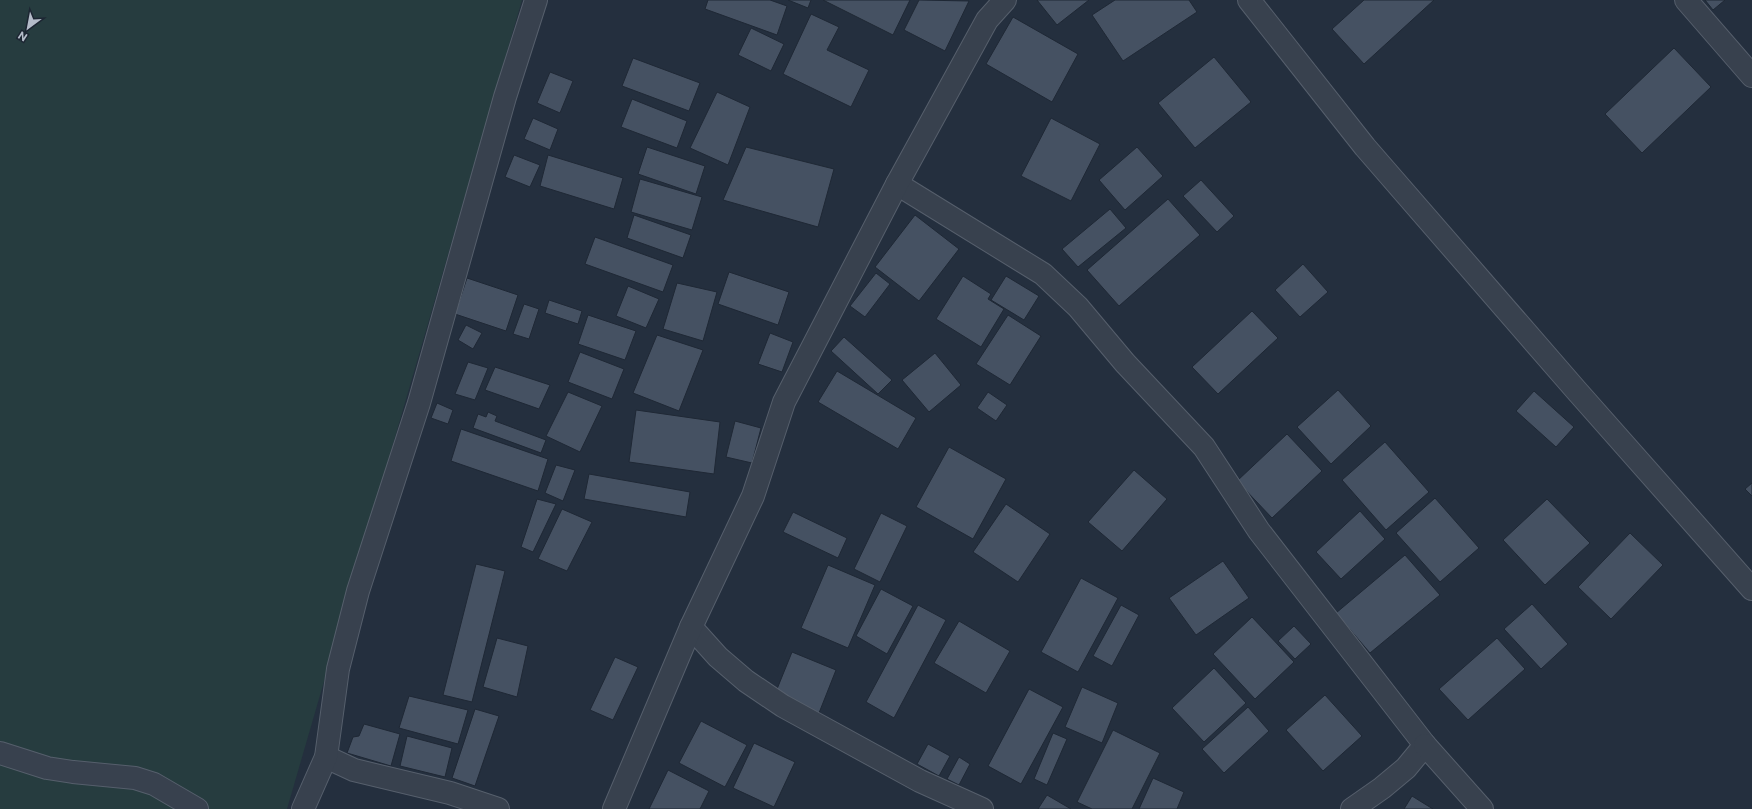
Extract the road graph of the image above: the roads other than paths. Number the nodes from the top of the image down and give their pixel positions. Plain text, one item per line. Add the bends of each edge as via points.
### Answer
1 (536, 0) edge
2 (1005, 0) edge
3 (1249, 0) edge
4 (1686, 0) edge
5 (1752, 76) edge
6 (897, 184) junction
7 (1752, 589) edge
8 (690, 627) junction
9 (1425, 745) junction
10 (0, 753) edge
11 (326, 758) junction
12 (197, 809) edge
13 (303, 809) edge
14 (498, 809) edge
15 (614, 809) edge
16 (982, 809) edge
17 (1352, 809) edge
18 (1482, 809) edge

1 - 11 street via 505,97 419,403 358,591 338,669
2 - 6 street via 987,20
3 - 7 street via 1365,147
4 - 5 street
6 - 8 street via 784,402 753,496
6 - 9 street via 1042,274 1078,308 1204,447 1259,531
8 - 15 street
8 - 16 street via 718,657 746,681 783,706 920,781
9 - 17 street via 1406,768
9 - 18 street
10 - 12 street via 47,768 135,778 154,784
11 - 13 street
11 - 14 street via 354,770 450,793

